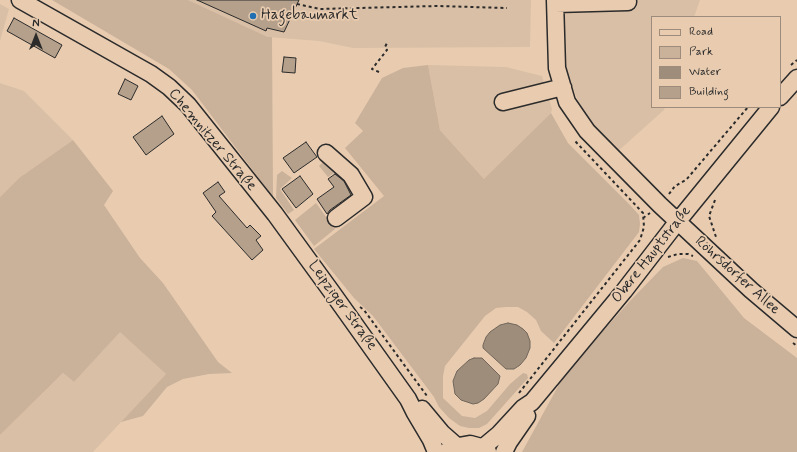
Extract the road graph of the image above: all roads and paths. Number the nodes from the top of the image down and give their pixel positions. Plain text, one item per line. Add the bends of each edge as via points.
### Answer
1 (20, 0) edge
2 (555, 2) edge
3 (628, 2) dead end
4 (297, 4) dead end
5 (507, 8) dead end
6 (388, 43) dead end
7 (379, 72) dead end
8 (797, 78) edge
9 (563, 87) junction
10 (781, 96) edge
11 (503, 102) dead end
12 (747, 108) edge
13 (770, 108) edge
14 (574, 139) dead end
15 (326, 153) dead end
16 (717, 194) dead end
17 (660, 205) junction
18 (274, 214) joint
19 (336, 218) dead end
20 (643, 218) junction
21 (678, 221) junction
22 (720, 242) dead end
23 (694, 256) dead end
24 (667, 258) dead end
25 (359, 306) dead end
26 (794, 335) edge
27 (797, 346) edge
28 (518, 394) dead end
29 (427, 396) dead end
30 (408, 399) junction
31 (532, 402) junction
32 (454, 450) edge
33 (484, 450) edge
34 (436, 452) edge
35 (504, 452) edge

1 - 18 street, Chemnitzer Straße via 169,87 188,105
2 - 3 street
2 - 9 street, Röhrsdorfer Allee via 558,68
4 - 5 path via 320,9 437,6
6 - 7 path via 385,47 387,50 372,69
8 - 10 street
9 - 11 street
9 - 17 street, Röhrsdorfer Allee via 567,102 587,131
12 - 17 path via 686,180 675,186
13 - 21 street, Obere Hauptstraße
14 - 20 path via 642,213
15 - 19 street via 351,174 364,197
16 - 22 path via 708,216 715,236
17 - 20 path
17 - 21 street, Röhrsdorfer Allee
18 - 30 street, Leipziger Straße
20 - 28 path via 644,227 640,240
21 - 26 street, Röhrsdorfer Allee
21 - 31 street, Obere Hauptstraße
23 - 24 path via 678,254
25 - 29 path
26 - 27 path
30 - 32 street, Leipziger Straße via 422,409
30 - 34 street, Leipziger Straße
31 - 33 street, Obere Hauptstraße via 523,408
31 - 35 street, Obere Hauptstraße via 530,411
32 - 33 main road via 470,446

